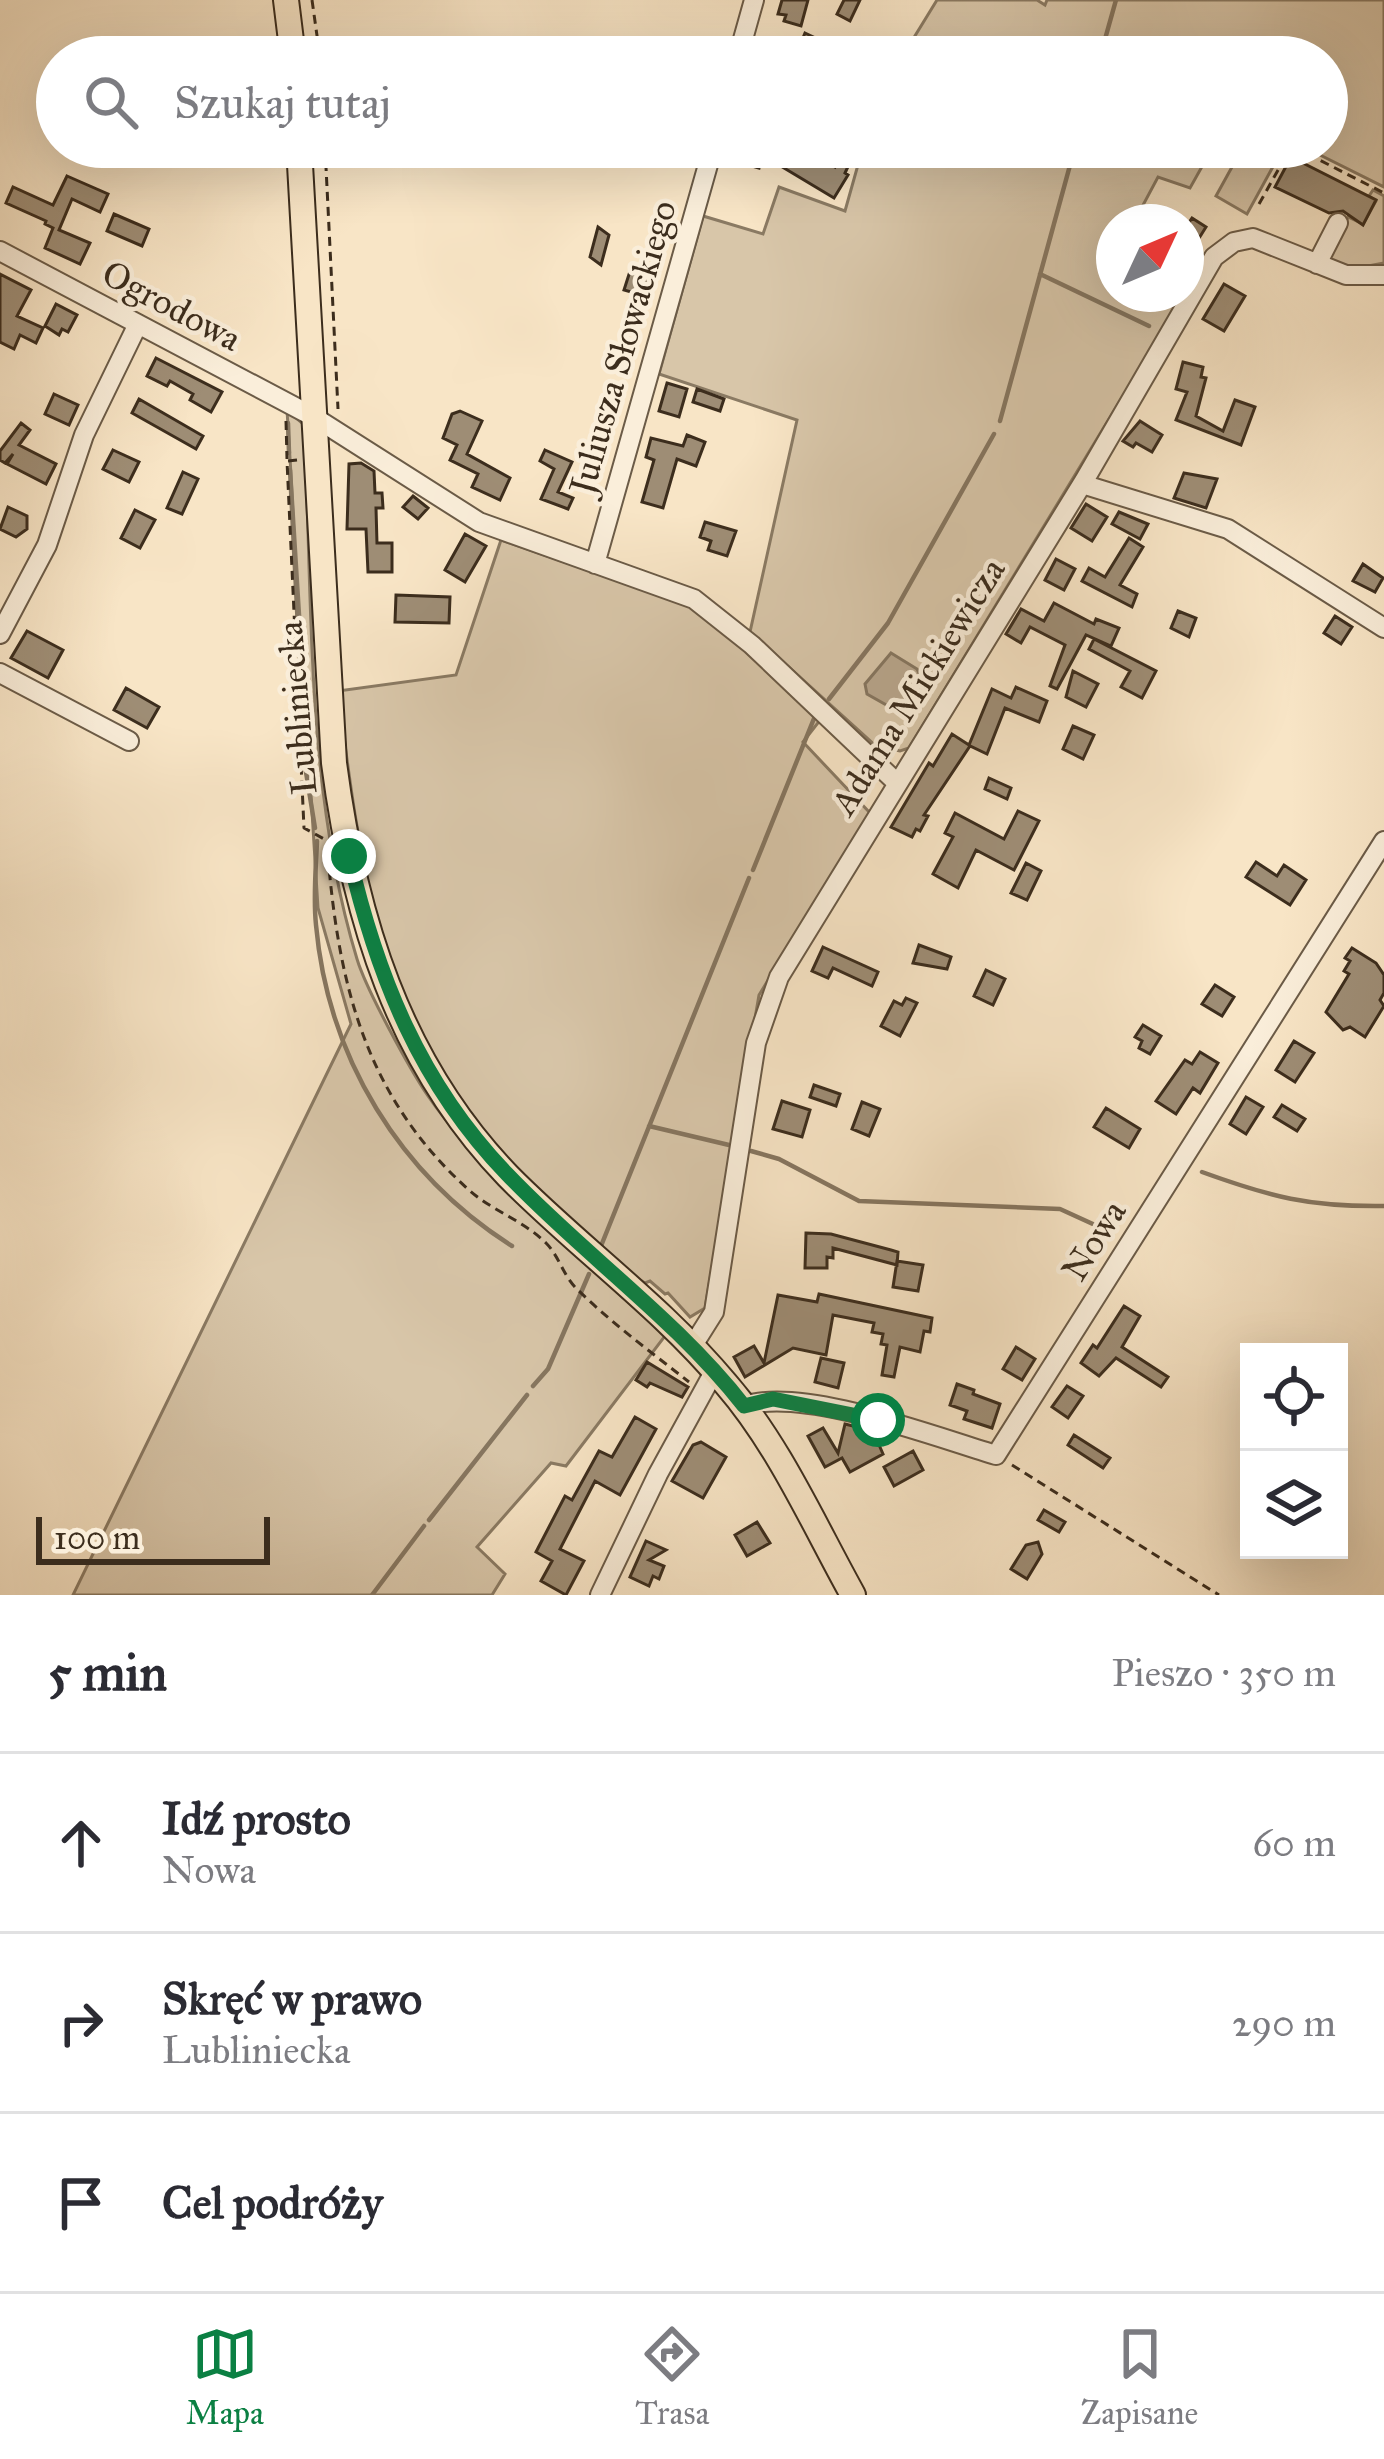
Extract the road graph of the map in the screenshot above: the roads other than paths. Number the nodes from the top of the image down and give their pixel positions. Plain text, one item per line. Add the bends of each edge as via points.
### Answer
1 (286, 0) edge
2 (754, 0) edge
3 (290, 36) edge
4 (744, 36) edge
5 (300, 168) edge
6 (707, 168) edge
7 (1338, 223) dead end
8 (0, 251) edge
9 (1316, 264) junction
10 (1381, 278) edge
11 (138, 324) junction
12 (314, 417) junction
13 (1082, 484) junction
14 (596, 564) junction
15 (1384, 628) edge
16 (0, 634) edge
17 (0, 673) edge
18 (129, 742) dead end
19 (896, 782) junction
20 (1384, 841) edge
21 (692, 1347) junction
22 (708, 1382) junction
23 (744, 1406) junction
24 (600, 1595) edge
25 (853, 1595) edge

1 - 3 main road
2 - 4 street
5 - 12 main road, Lubliniecka
6 - 14 street, Juliusza Słowackiego
7 - 9 street
8 - 11 street, Ogrodowa
9 - 10 street, Adama Mickiewicza
9 - 13 street, Adama Mickiewicza via 1253,238 1214,257
11 - 12 street, Ogrodowa
11 - 16 street via 85,435 47,545
12 - 14 street, Ogrodowa via 464,515
12 - 21 main road, Lubliniecka via 340,806 392,1003 434,1082 489,1155
13 - 15 street via 1228,529
13 - 19 street, Adama Mickiewicza
14 - 19 street, Ogrodowa via 707,608
17 - 18 street
19 - 21 street, Adama Mickiewicza via 766,1007 715,1312
20 - 23 street, Nowa via 996,1455 802,1403
21 - 22 main road, Lubliniecka
22 - 23 main road, Lubliniecka
22 - 24 street
23 - 25 main road, Lubliniecka

